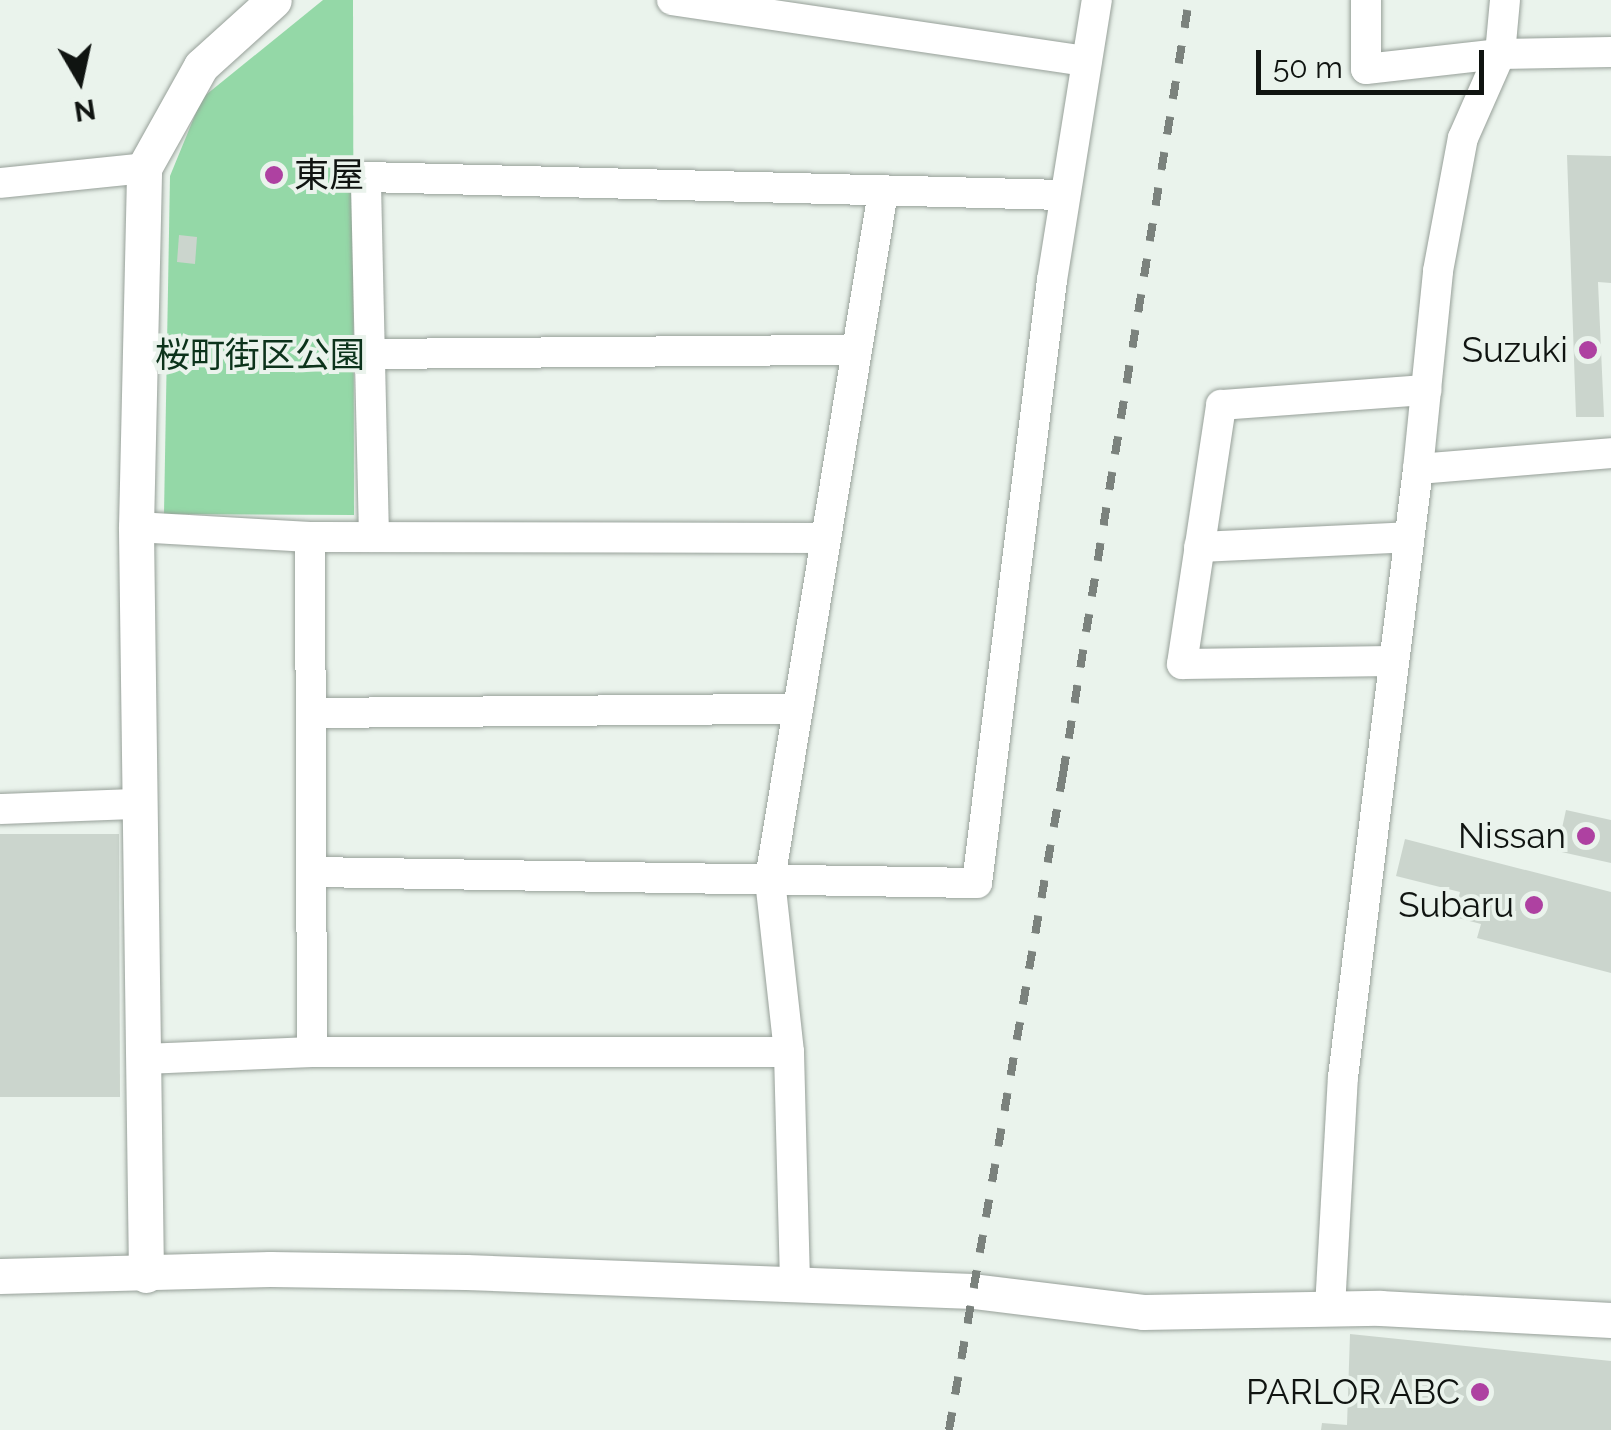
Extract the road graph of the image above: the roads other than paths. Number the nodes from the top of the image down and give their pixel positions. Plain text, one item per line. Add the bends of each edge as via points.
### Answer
1 (274, 0) edge
2 (672, 0) edge
3 (1097, 0) edge
4 (1366, 0) edge
5 (1505, 0) edge
6 (828, 12) edge
7 (1611, 52) edge
8 (1500, 54) junction
9 (1087, 61) junction
10 (144, 168) junction
11 (0, 183) edge
12 (883, 192) junction
13 (1066, 195) junction
14 (856, 350) junction
15 (370, 354) junction
16 (1426, 390) junction
17 (1611, 454) edge
18 (1418, 470) junction
19 (136, 528) junction
20 (310, 537) junction
21 (374, 537) junction
22 (826, 538) junction
23 (1409, 538) junction
24 (1199, 547) junction
25 (1393, 661) junction
26 (798, 709) junction
27 (312, 713) junction
28 (139, 804) junction
29 (0, 809) edge
30 (313, 872) junction
31 (770, 879) junction
32 (312, 1052) junction
33 (789, 1052) junction
34 (144, 1059) junction
35 (146, 1275) junction
36 (0, 1276) edge
37 (795, 1282) junction
38 (1330, 1308) junction
39 (1611, 1320) edge

1 - 10 street via 202,66
2 - 6 street
3 - 9 street
4 - 8 street via 1366,69
5 - 8 street
6 - 9 street
7 - 8 street
8 - 16 street via 1463,138 1438,271
9 - 13 street
10 - 11 street
10 - 19 street
12 - 13 street
12 - 14 street
12 - 15 street via 366,177
13 - 31 street via 978,883
14 - 15 street
14 - 22 street
15 - 21 street
16 - 18 street
16 - 24 street via 1220,406
17 - 18 street
18 - 23 street
19 - 20 street
19 - 28 street
20 - 21 street
20 - 27 street
21 - 22 street
22 - 26 street
23 - 24 street
23 - 25 street
24 - 25 street via 1182,664
25 - 38 street via 1343,1078
26 - 27 street
26 - 31 street
27 - 30 street
28 - 29 street
28 - 34 street
30 - 31 street
30 - 32 street
31 - 33 street
32 - 33 street
32 - 34 street
33 - 37 street
34 - 35 street
35 - 36 street
35 - 37 street via 270,1270
37 - 38 street via 974,1291 1143,1312
38 - 39 street

